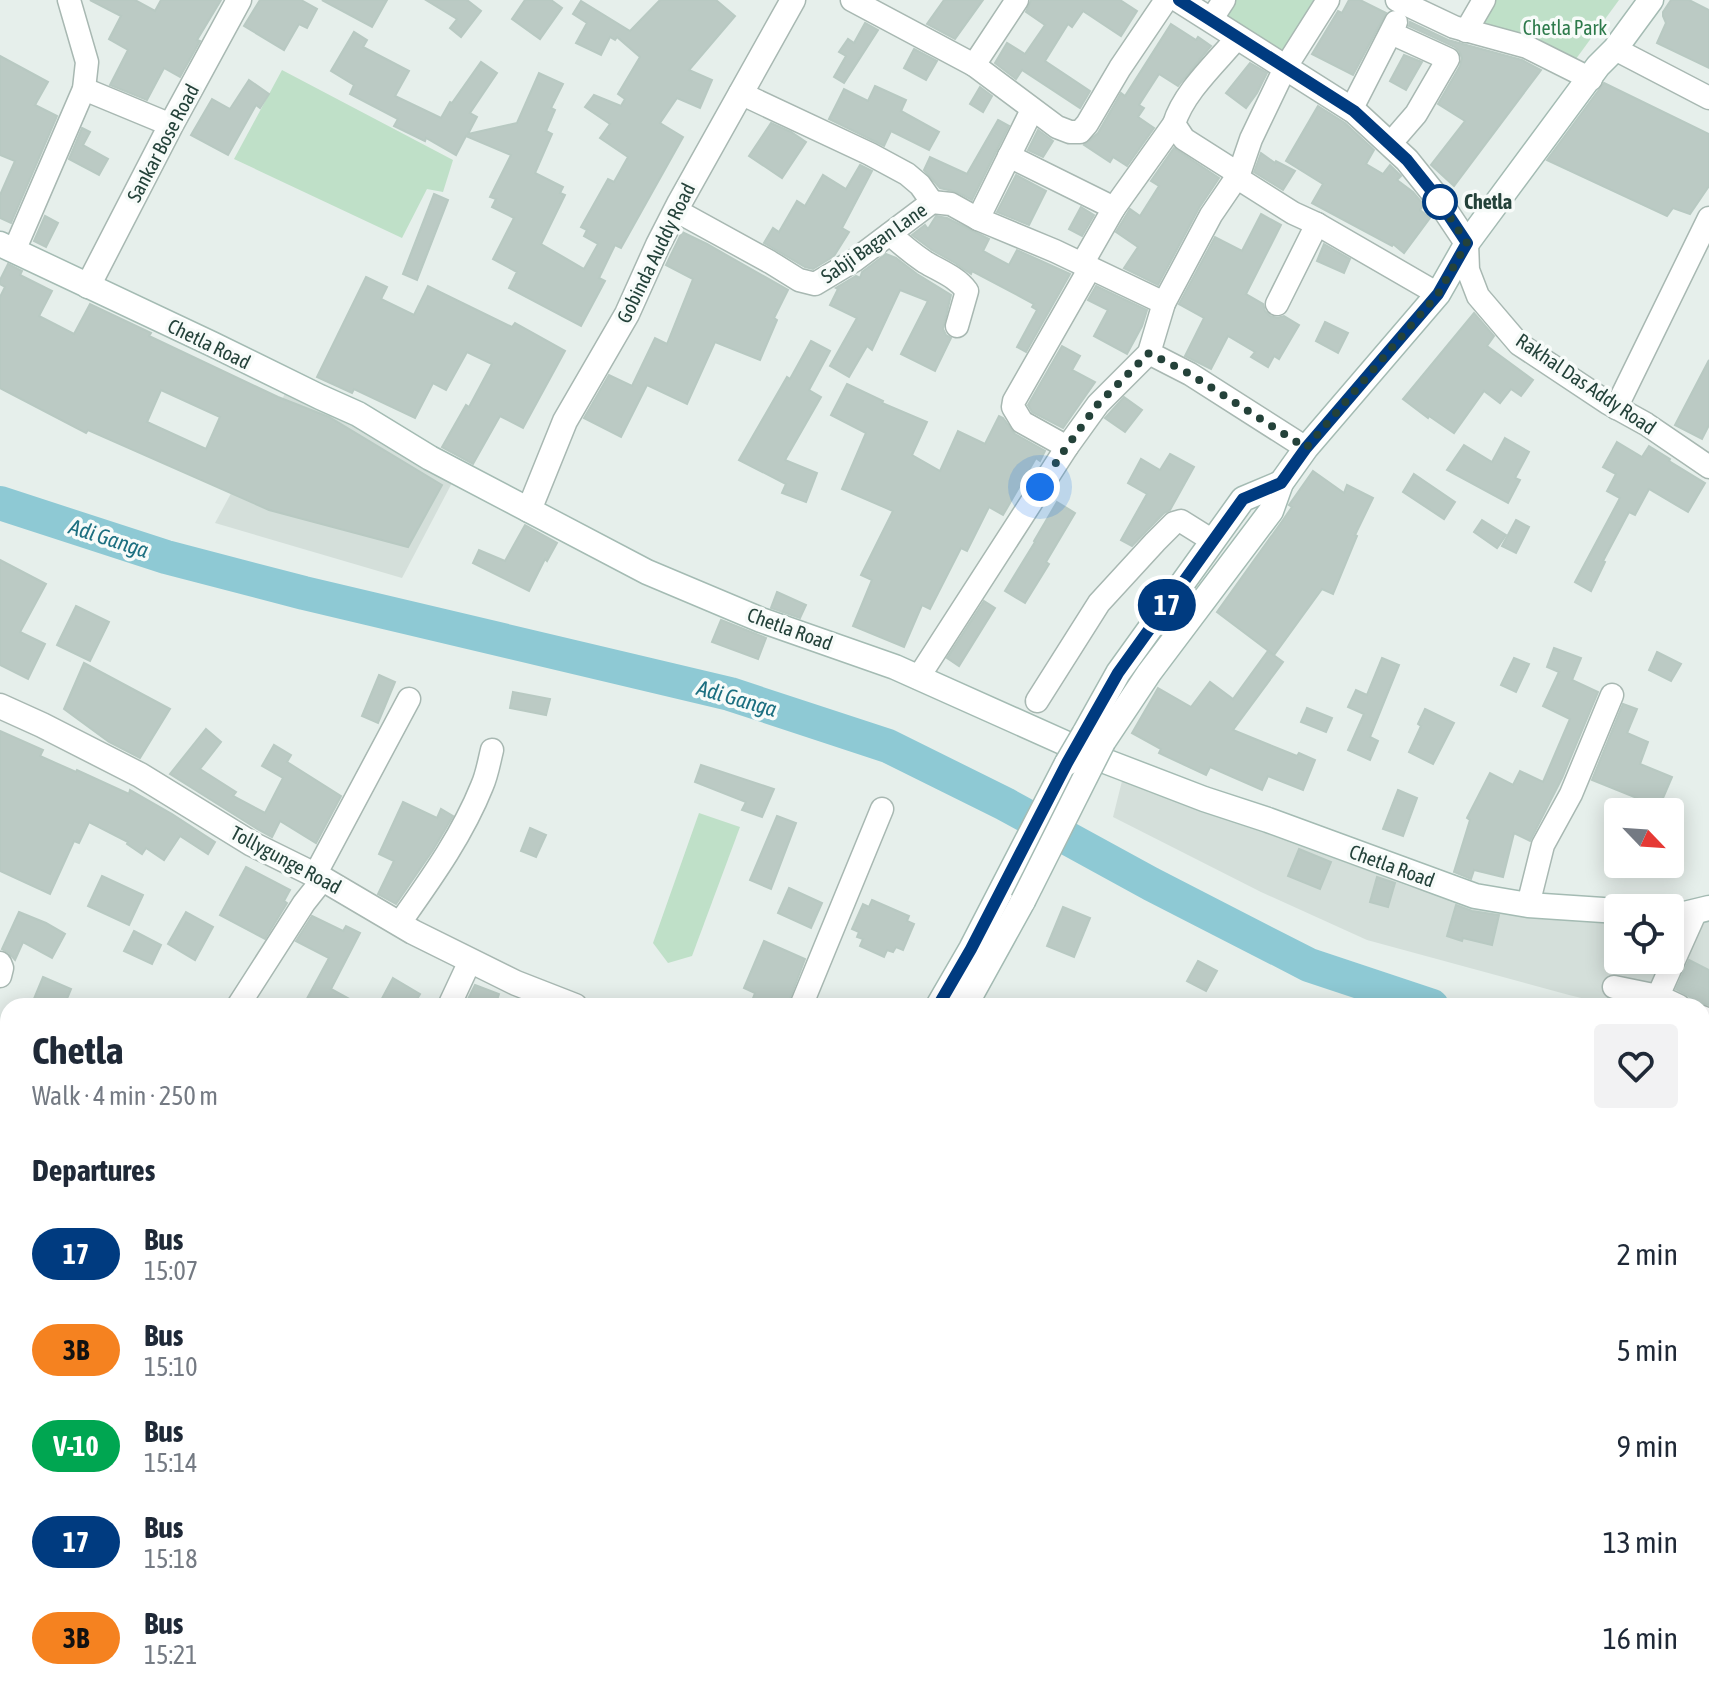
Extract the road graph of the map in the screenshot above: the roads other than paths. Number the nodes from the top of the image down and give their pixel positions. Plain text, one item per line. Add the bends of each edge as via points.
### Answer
1 (69, 0) edge
2 (239, 0) edge
3 (793, 0) edge
4 (852, 0) edge
5 (1017, 0) edge
6 (1166, 0) edge
7 (1179, 0) edge
8 (1328, 0) edge
9 (1484, 0) edge
10 (1651, 0) edge
11 (1401, 2) edge
12 (1217, 10) edge
13 (1466, 31) junction
14 (1391, 33) junction
15 (1237, 38) junction
16 (1615, 49) junction
17 (974, 65) junction
18 (1285, 68) junction
19 (1591, 79) junction
20 (84, 89) junction
21 (740, 93) junction
22 (1709, 98) edge
23 (1032, 110) junction
24 (1351, 110) junction
25 (1174, 124) junction
26 (171, 125) junction
27 (1390, 144) junction
28 (1009, 156) junction
29 (1237, 176) junction
30 (932, 202) junction
31 (1114, 208) junction
32 (677, 211) junction
33 (1709, 218) edge
34 (978, 219) junction
35 (1317, 224) junction
36 (890, 234) junction
37 (1467, 243) junction
38 (7, 247) edge
39 (1702, 253) edge
40 (1086, 266) junction
41 (88, 286) junction
42 (1438, 294) junction
43 (1164, 303) junction
44 (1277, 304) dead end
45 (957, 326) dead end
46 (1149, 353) junction
47 (1616, 408) junction
48 (1067, 447) junction
49 (1306, 448) junction
50 (1709, 467) edge
51 (1281, 483) junction
52 (529, 510) junction
53 (1213, 541) junction
54 (918, 678) junction
55 (1612, 695) dead end
56 (409, 699) dead end
57 (1037, 701) dead end
58 (0, 706) edge
59 (1094, 738) junction
60 (492, 750) dead end
61 (882, 809) dead end
62 (319, 877) junction
63 (1528, 905) junction
64 (1604, 910) edge
65 (1703, 910) edge
66 (399, 924) junction
67 (470, 961) junction
68 (0, 963) edge
69 (0, 976) edge
70 (1614, 987) dead end
71 (1658, 996) junction
72 (243, 998) edge
73 (453, 998) edge
74 (553, 998) edge
75 (804, 998) edge
76 (943, 998) edge
77 (969, 998) edge
78 (1662, 998) edge

1 - 20 street via 87,62
2 - 26 main road, Sankar Bose Road
3 - 21 main road, Gobinda Auddy Road
4 - 17 street
5 - 17 street
6 - 23 street via 1080,132 1057,127
7 - 12 main road
8 - 18 street
9 - 13 street
10 - 16 main road
11 - 13 street
11 - 14 street
12 - 15 main road
13 - 19 street via 1527,47
14 - 24 street
14 - 27 street via 1448,59 1416,114
15 - 18 main road
15 - 25 street via 1187,97
16 - 19 main road
16 - 22 street
17 - 23 street
18 - 24 main road
18 - 29 street
19 - 37 main road
20 - 26 street
20 - 38 street
21 - 30 street via 907,174
21 - 32 main road, Gobinda Auddy Road
23 - 28 street
24 - 27 main road
25 - 29 street via 1184,139
25 - 31 street
26 - 41 main road, Sankar Bose Road
27 - 37 main road via 1435,195
28 - 31 street
28 - 34 street
29 - 35 street
29 - 43 street
30 - 34 street, Sabji Bagan Lane via 951,204
30 - 36 street, Sabji Bagan Lane
31 - 40 street
32 - 36 street, Sabji Bagan Lane via 815,284
32 - 52 main road, Gobinda Auddy Road via 627,314 565,421
33 - 39 street
34 - 40 street, Sabji Bagan Lane
35 - 42 street
35 - 44 street
36 - 45 street via 964,286
37 - 42 main road
37 - 47 street, Rakhal Das Addy Road via 1468,270 1478,296 1519,344
38 - 41 main road, Chetla Road
39 - 47 street
40 - 43 street, Sabji Bagan Lane
40 - 48 street via 1013,407 1022,422
41 - 52 main road, Chetla Road via 358,414
42 - 49 main road
43 - 46 street
46 - 48 street via 1098,404
46 - 49 street
47 - 50 street, Rakhal Das Addy Road
48 - 54 street
49 - 51 main road
51 - 53 main road via 1243,499
51 - 59 main road via 1271,511
52 - 54 main road, Chetla Road via 657,576
53 - 57 street via 1181,521 1174,523 1099,603
53 - 59 main road via 1118,673
54 - 63 main road, Chetla Road via 1204,799 1475,896
55 - 63 street via 1571,794 1543,845
56 - 62 street
58 - 62 main road, Tollygunge Road via 140,775 252,844
59 - 76 main road, bridge via 1067,763
59 - 77 main road, bridge via 1023,901
60 - 66 street via 483,785 463,825
61 - 75 street
62 - 66 main road, Tollygunge Road
62 - 72 street
63 - 64 main road, Chetla Road
65 - 71 street
66 - 67 main road, Tollygunge Road
67 - 73 street
67 - 74 main road, Tollygunge Road
68 - 69 street
70 - 71 street
71 - 78 street

